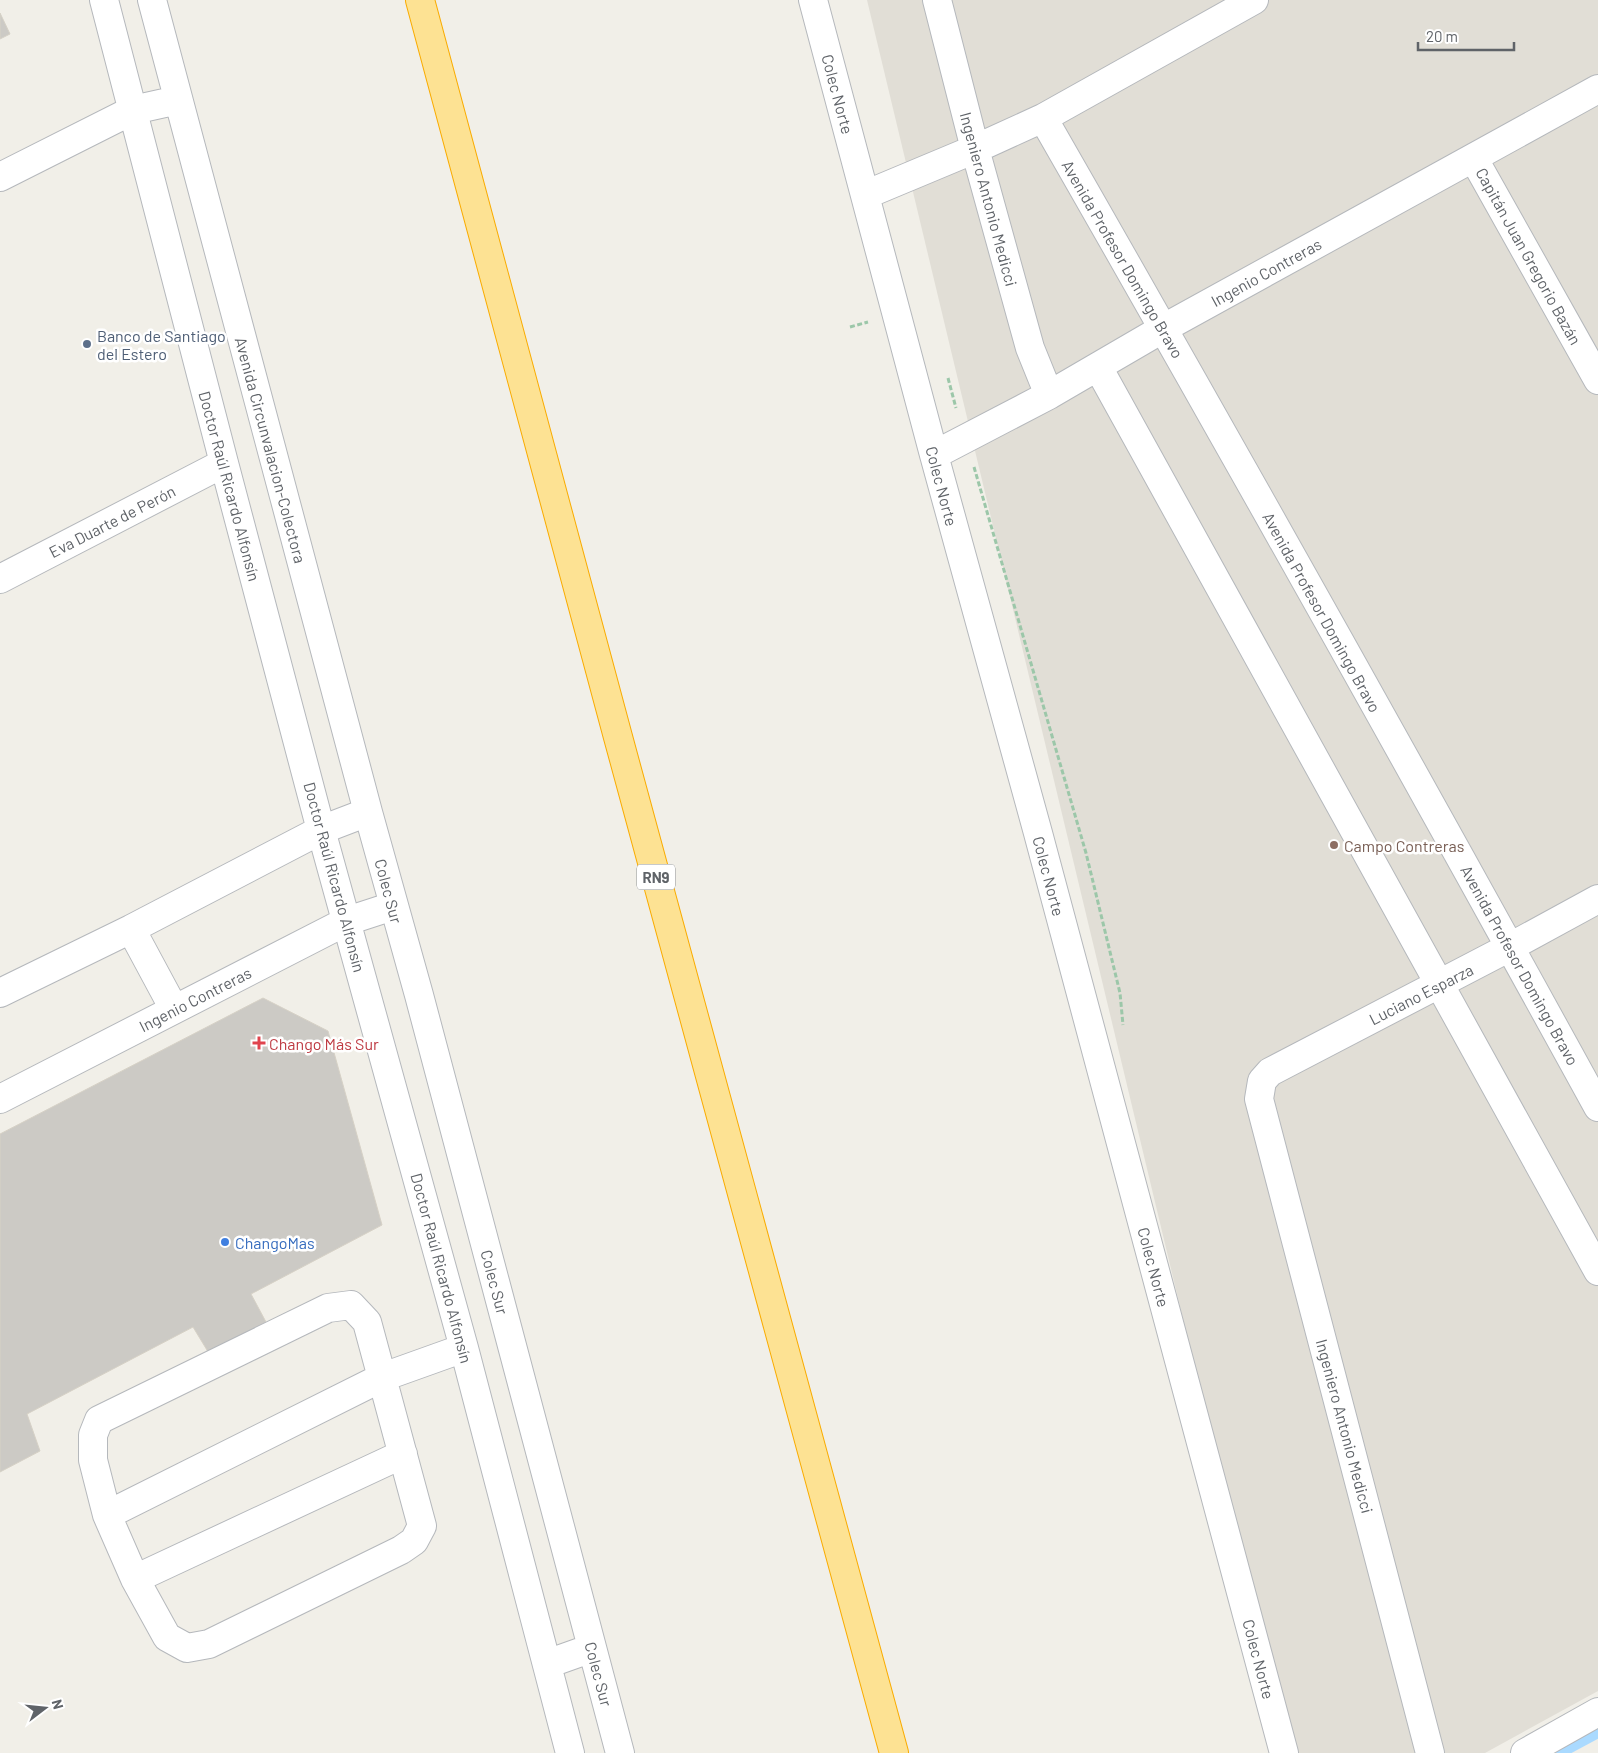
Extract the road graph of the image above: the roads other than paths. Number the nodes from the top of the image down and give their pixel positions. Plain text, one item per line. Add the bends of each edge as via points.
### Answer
1 (104, 0) edge
2 (152, 0) edge
3 (420, 0) edge
4 (813, 0) edge
5 (936, 0) edge
6 (1254, 0) edge
7 (1598, 89) edge
8 (178, 100) junction
9 (133, 110) junction
10 (1043, 118) junction
11 (975, 149) junction
12 (1474, 159) junction
13 (0, 177) edge
14 (865, 195) junction
15 (1164, 328) junction
16 (1098, 367) junction
17 (1598, 380) edge
18 (1049, 395) junction
19 (934, 455) junction
20 (224, 463) junction
21 (0, 579) edge
22 (368, 812) junction
23 (321, 830) junction
24 (1598, 900) edge
25 (393, 906) junction
26 (347, 921) junction
27 (130, 929) junction
28 (1510, 947) junction
29 (1439, 984) junction
30 (0, 993) edge
31 (174, 1009) junction
32 (0, 1099) edge
33 (1259, 1099) joint
34 (1598, 1108) edge
35 (1598, 1272) edge
36 (464, 1348) junction
37 (383, 1377) junction
38 (402, 1454) junction
39 (107, 1516) junction
40 (135, 1579) junction
41 (592, 1648) junction
42 (546, 1664) junction
43 (1598, 1712) edge
44 (570, 1753) edge
45 (620, 1753) edge
46 (894, 1753) edge
47 (1284, 1753) edge
48 (1430, 1753) edge
49 (1524, 1753) edge

1 - 9 street, Doctor Raúl Ricardo Alfonsín
2 - 8 street, Avenida Circunvalacion-Colectora
3 - 46 highway, RN9
4 - 14 street, Colec Norte
5 - 11 street, Ingeniero Antonio Medicci
6 - 10 street
7 - 12 street, Ingenio Contreras
8 - 9 street
8 - 22 street, Avenida Circunvalacion-Colectora
9 - 13 street
9 - 20 street, Doctor Raúl Ricardo Alfonsín
10 - 11 street
10 - 15 street, Avenida Profesor Domingo Bravo
11 - 14 street
11 - 18 street, Ingeniero Antonio Medicci via 1030,348
12 - 15 street, Ingenio Contreras
12 - 17 street, Capitán Juan Gregorio Bazán
14 - 19 street, Colec Norte
15 - 16 street, Ingenio Contreras
15 - 28 street, Avenida Profesor Domingo Bravo
16 - 18 street, Ingenio Contreras
16 - 29 street
18 - 19 street, Ingenio Contreras
19 - 47 street, Colec Norte
20 - 21 street, Eva Duarte de Perón
20 - 23 street, Doctor Raúl Ricardo Alfonsín
22 - 23 street
22 - 25 street, Colec Sur
23 - 26 street, Doctor Raúl Ricardo Alfonsín
23 - 27 street
24 - 28 street, Luciano Esparza
25 - 26 street, Ingenio Contreras
25 - 41 street, Colec Sur
26 - 31 street, Ingenio Contreras
26 - 36 street, Doctor Raúl Ricardo Alfonsín
27 - 30 street
27 - 31 street
28 - 29 street, Luciano Esparza
28 - 34 street, Avenida Profesor Domingo Bravo
29 - 33 street, Luciano Esparza via 1270,1072 1262,1081
29 - 35 street
31 - 32 street, Ingenio Contreras
33 - 48 street, Ingeniero Antonio Medicci
36 - 37 street
36 - 42 street, Doctor Raúl Ricardo Alfonsín
37 - 38 street
37 - 39 street
37 - 39 street via 367,1322 351,1305 328,1308 99,1420 93,1435 93,1460
38 - 40 street
38 - 40 street via 422,1526 414,1541 209,1644 186,1648 167,1637
39 - 40 street
41 - 42 street
41 - 45 street, Colec Sur
42 - 44 street, Doctor Raúl Ricardo Alfonsín
43 - 49 street

